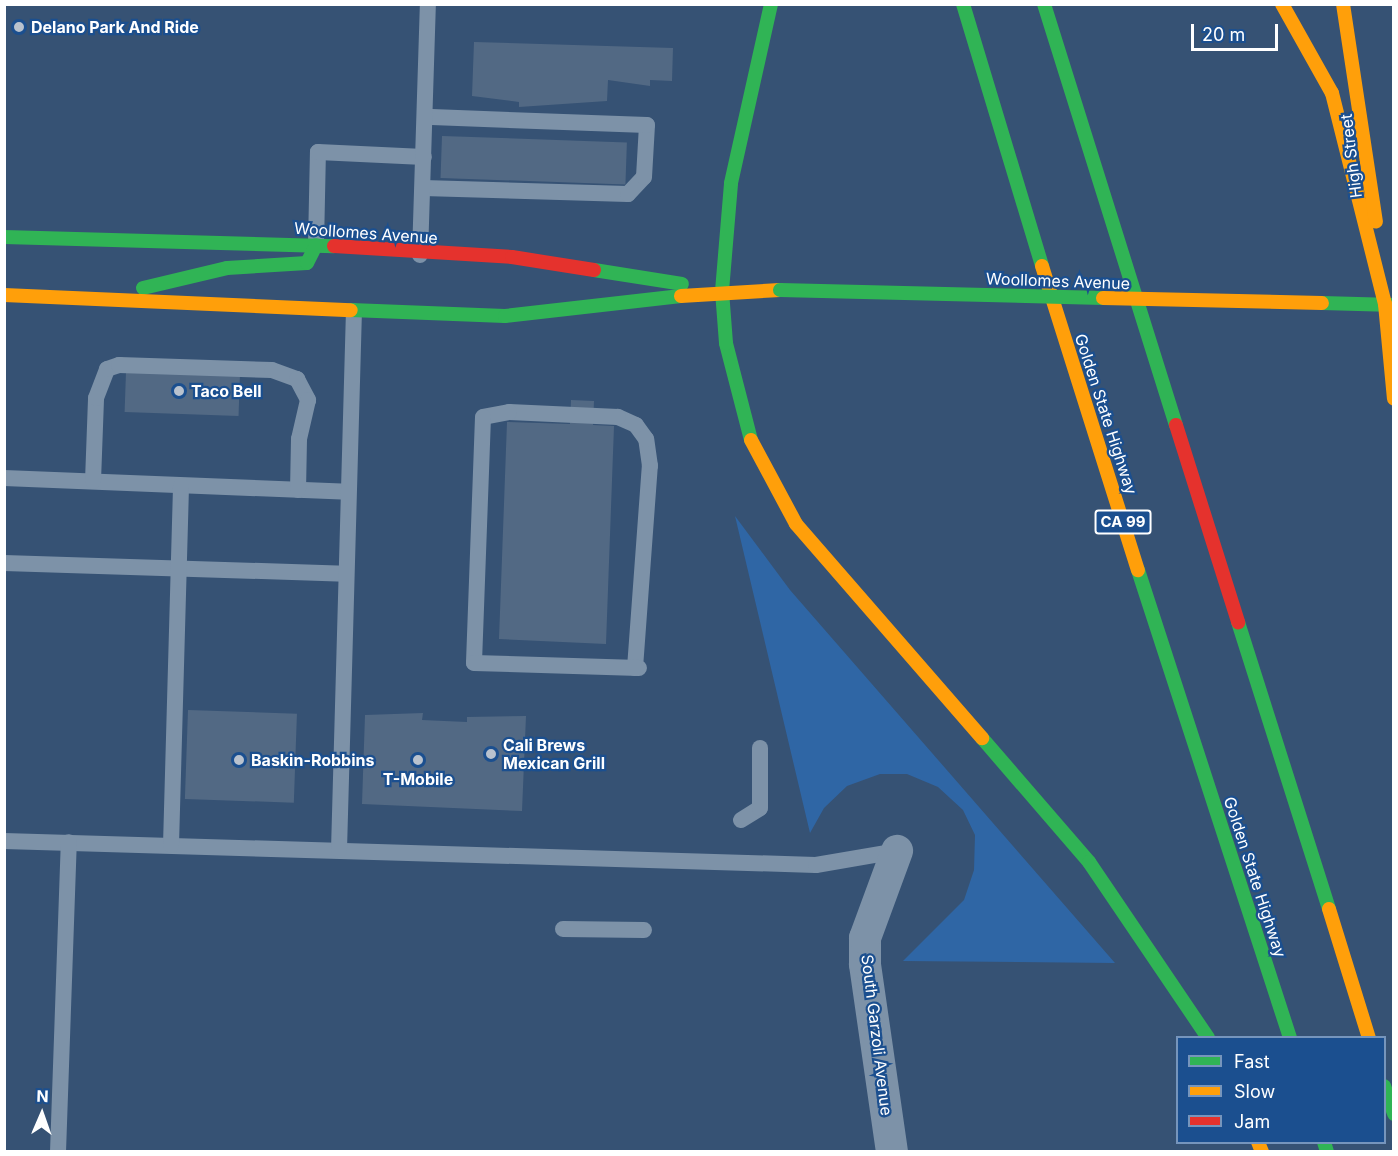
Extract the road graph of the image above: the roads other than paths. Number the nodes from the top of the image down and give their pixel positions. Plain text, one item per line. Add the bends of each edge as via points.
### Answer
1 (428, 4) edge
2 (771, 4) edge
3 (963, 4) edge
4 (1044, 4) edge
5 (1282, 4) edge
6 (1343, 4) edge
7 (426, 117) junction
8 (424, 157) junction
9 (423, 188) junction
10 (4, 237) edge
11 (316, 245) junction
12 (420, 255) junction
13 (722, 291) junction
14 (4, 295) edge
15 (72, 298) junction
16 (1389, 304) edge
17 (354, 311) junction
18 (1394, 399) edge
19 (4, 478) edge
20 (93, 481) junction
21 (182, 486) junction
22 (298, 490) junction
23 (348, 492) junction
24 (4, 563) edge
25 (180, 568) junction
26 (345, 574) junction
27 (638, 668) joint
28 (760, 748) dead end
29 (741, 820) dead end
30 (4, 841) edge
31 (69, 842) junction
32 (171, 844) junction
33 (339, 850) junction
34 (897, 851) joint
35 (563, 929) dead end
36 (644, 930) dead end
37 (1207, 1036) edge
38 (1289, 1036) edge
39 (1368, 1036) edge
40 (1386, 1092) edge
41 (1394, 1114) edge
42 (58, 1152) edge
43 (892, 1152) edge

1 - 7 lane
2 - 13 main road via 731,183
3 - 38 main road, Golden State Highway / CA 99 via 1087,413
4 - 39 main road
5 - 16 main road via 1332,93
6 - 16 main road, High Street via 1361,98
7 - 8 lane
7 - 9 lane via 647,125 644,177 628,194
8 - 9 lane
8 - 11 lane via 318,152
9 - 12 lane
10 - 11 main road, Woollomes Avenue
11 - 12 main road, Woollomes Avenue
11 - 15 main road via 307,263 284,269 226,268 177,283
12 - 13 main road, Woollomes Avenue via 512,257
13 - 16 main road, Woollomes Avenue, bridge
13 - 17 main road, Woollomes Avenue via 505,316
13 - 37 main road via 735,389 753,446 796,524 1089,862
14 - 15 main road, Woollomes Avenue
15 - 17 main road, Woollomes Avenue
16 - 18 main road
17 - 23 lane
19 - 20 lane
20 - 21 lane
20 - 22 lane via 96,398 103,375 119,365 289,373 308,399 299,439
21 - 22 lane
21 - 25 lane
22 - 23 lane
23 - 26 lane
24 - 25 lane
25 - 26 lane
25 - 32 lane
26 - 33 lane
27 - 27 lane via 474,663 483,417 508,412 618,417 636,425 646,439 650,466
28 - 29 lane via 760,808
30 - 31 lane
31 - 32 lane
31 - 42 lane
32 - 33 lane
33 - 34 lane via 816,865
34 - 43 street, South Garzoli Avenue via 866,938 865,964
35 - 36 lane
40 - 41 main road

